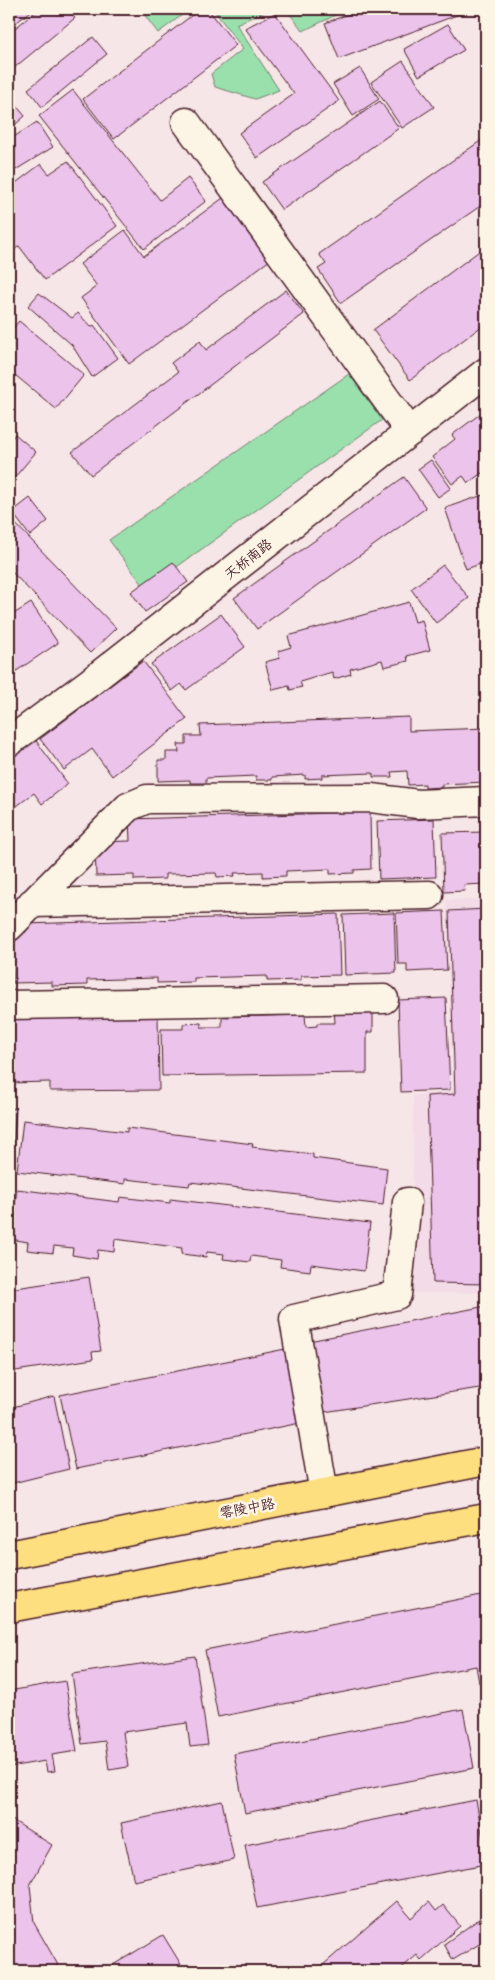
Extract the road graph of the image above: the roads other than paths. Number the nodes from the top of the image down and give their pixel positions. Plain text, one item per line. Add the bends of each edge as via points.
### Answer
1 (186, 122) dead end
2 (486, 372) edge
3 (410, 432) junction
4 (9, 742) edge
5 (486, 801) edge
6 (429, 895) dead end
7 (32, 903) junction
8 (9, 927) edge
9 (384, 999) dead end
10 (9, 1005) edge
11 (407, 1202) dead end
12 (486, 1461) edge
13 (324, 1493) junction
14 (486, 1518) edge
15 (9, 1555) edge
16 (9, 1608) edge

1 - 3 street
2 - 3 street, 天桥南路
3 - 4 street, 天桥南路
5 - 7 street via 418,804 371,798 147,799 128,807
6 - 7 street
7 - 8 street
9 - 10 street
11 - 13 street via 397,1295 294,1319
12 - 13 main road, 零陵中路
13 - 15 main road, 零陵中路
14 - 16 main road

